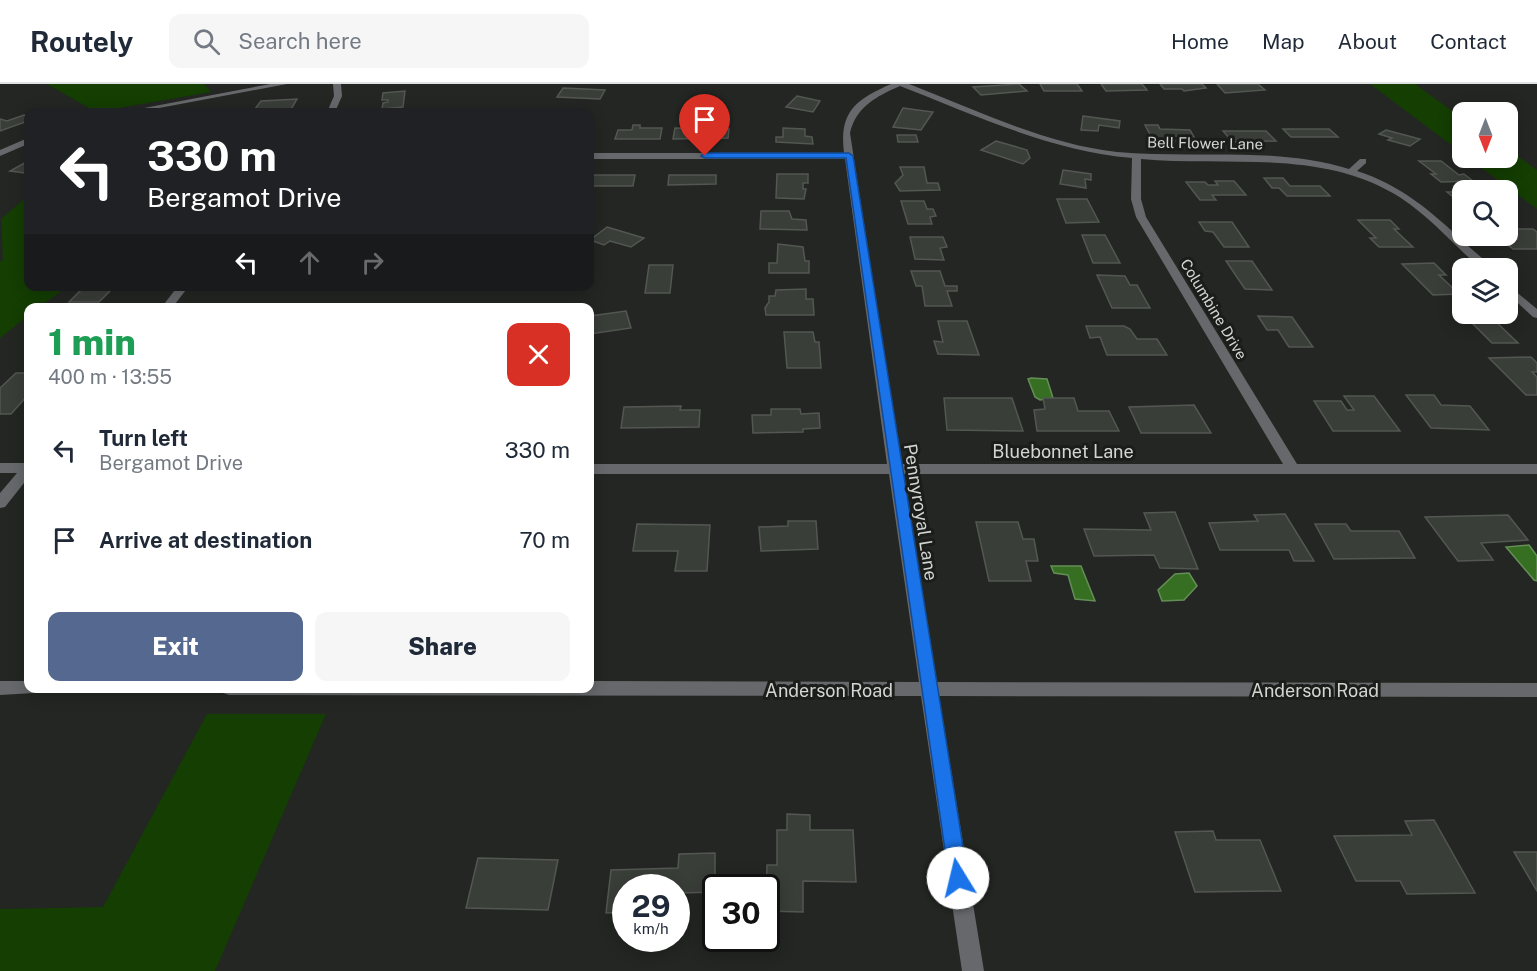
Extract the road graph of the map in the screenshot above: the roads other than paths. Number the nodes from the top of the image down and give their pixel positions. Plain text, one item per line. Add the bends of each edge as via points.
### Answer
1 (283, 84) edge
2 (337, 84) edge
3 (897, 84) edge
4 (902, 84) edge
5 (149, 108) edge
6 (333, 108) edge
7 (24, 143) edge
8 (0, 153) edge
9 (594, 156) edge
10 (849, 156) junction
11 (1137, 156) junction
12 (1363, 161) dead end
13 (1350, 173) junction
14 (1475, 258) edge
15 (180, 291) edge
16 (1518, 297) edge
17 (170, 303) edge
18 (1537, 315) edge
19 (0, 468) edge
20 (24, 469) edge
21 (594, 469) edge
22 (895, 469) junction
23 (1293, 469) junction
24 (1537, 469) edge
25 (24, 474) edge
26 (0, 502) edge
27 (0, 688) edge
28 (24, 688) edge
29 (594, 689) edge
30 (929, 690) junction
31 (1537, 690) edge
32 (973, 971) edge

1 - 5 street
2 - 6 street via 338,96
3 - 10 street, Pennyroyal Lane via 866,100 854,112 846,133
4 - 11 street, Bell Flower Lane via 1055,140
7 - 8 street
9 - 10 street
10 - 22 street, Pennyroyal Lane
11 - 13 street, Bell Flower Lane via 1287,160
11 - 23 street, Columbine Drive via 1136,200 1141,217
12 - 13 street
13 - 14 street, Bell Flower Lane via 1404,196
15 - 17 street
16 - 18 street
19 - 20 street
21 - 22 street, Bluebonnet Lane
22 - 23 street, Bluebonnet Lane
22 - 30 street, Pennyroyal Lane
23 - 24 street, Bluebonnet Lane
25 - 26 street
27 - 28 street
29 - 30 street, Anderson Road
30 - 31 street, Anderson Road
30 - 32 street, Pennyroyal Lane

